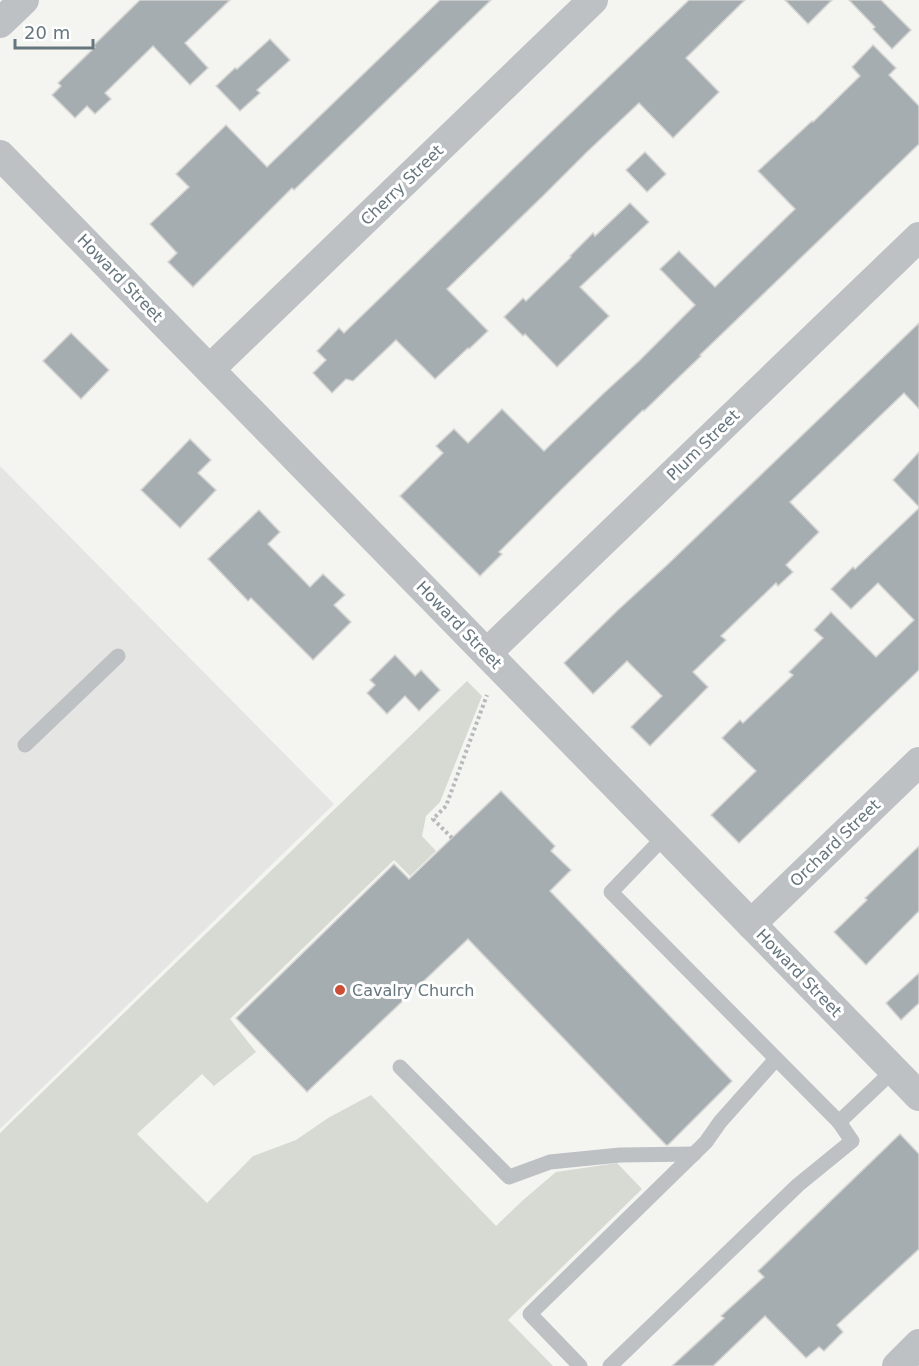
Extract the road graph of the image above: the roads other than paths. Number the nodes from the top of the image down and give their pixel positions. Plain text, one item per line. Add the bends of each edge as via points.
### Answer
1 (24, 0) edge
2 (593, 0) edge
3 (0, 23) edge
4 (0, 155) edge
5 (919, 237) edge
6 (210, 369) junction
7 (487, 653) junction
8 (118, 656) dead end
9 (25, 746) dead end
10 (919, 762) edge
11 (665, 836) junction
12 (751, 924) junction
13 (776, 1059) junction
14 (400, 1067) dead end
15 (894, 1070) junction
16 (919, 1096) edge
17 (839, 1122) junction
18 (694, 1154) junction
19 (919, 1344) edge
20 (580, 1366) edge
21 (610, 1366) edge
22 (897, 1366) edge

1 - 3 street
2 - 6 street, Cherry Street
4 - 6 street, Howard Street
5 - 7 street, Plum Street
6 - 7 street, Howard Street
7 - 11 street, Howard Street
8 - 9 lane
10 - 12 street, Orchard Street
11 - 12 street, Howard Street
11 - 13 lane via 611,892
12 - 15 street, Howard Street
13 - 17 lane
13 - 18 lane
14 - 18 lane via 509,1177 550,1162 620,1155
15 - 16 street, Howard Street
15 - 17 lane
17 - 21 lane via 852,1141 794,1188
18 - 20 lane via 530,1314
19 - 22 street

